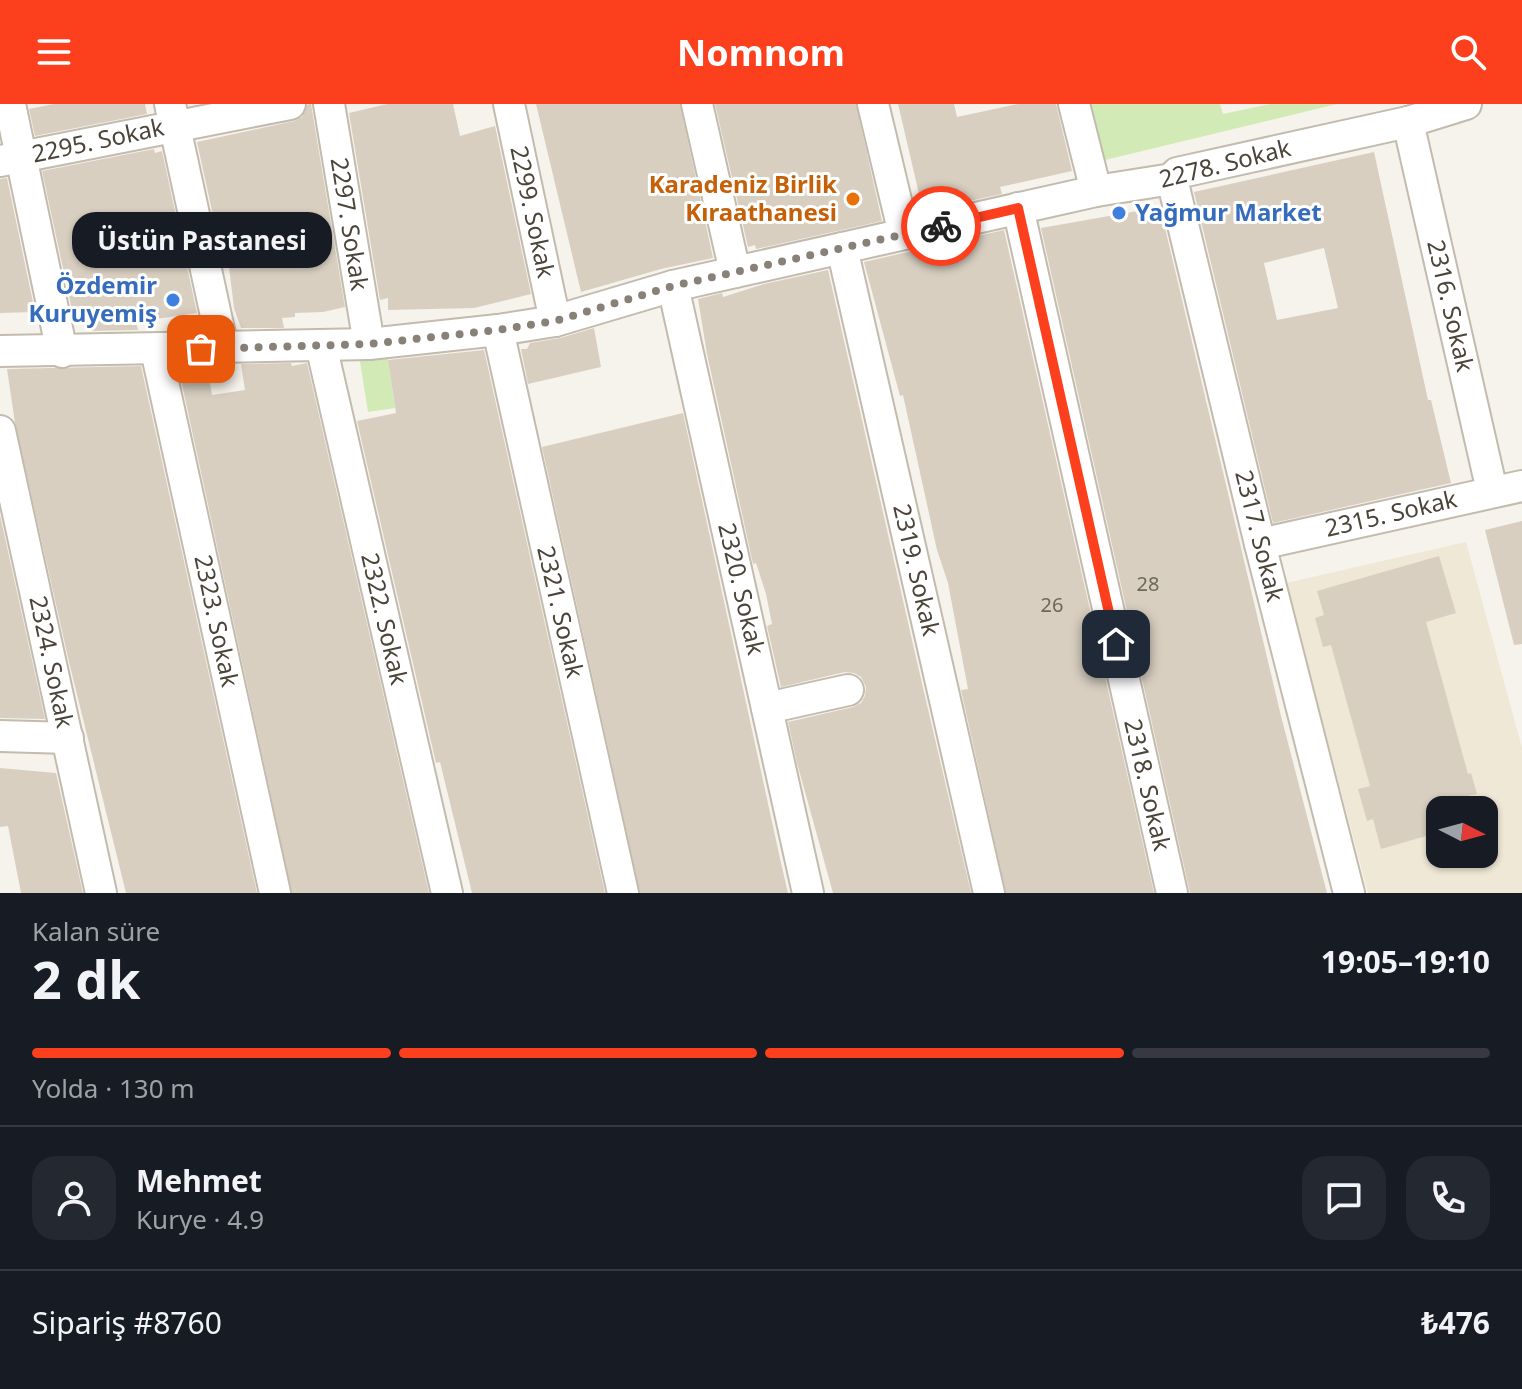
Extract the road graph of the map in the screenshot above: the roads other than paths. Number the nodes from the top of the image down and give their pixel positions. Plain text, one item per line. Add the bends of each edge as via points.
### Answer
1 (10, 104) edge
2 (290, 104) edge
3 (329, 104) edge
4 (509, 104) edge
5 (697, 104) edge
6 (873, 104) edge
7 (1074, 104) edge
8 (1466, 104) edge
9 (172, 115) edge
10 (1408, 122) junction
11 (10, 159) edge
12 (1172, 179) junction
13 (1096, 191) junction
14 (1018, 208) junction
15 (904, 234) junction
16 (842, 248) junction
17 (735, 272) junction
18 (673, 286) junction
19 (555, 321) junction
20 (498, 330) junction
21 (369, 344) junction
22 (321, 345) junction
23 (223, 348) junction
24 (156, 350) junction
25 (0, 351) edge
26 (62, 352) junction
27 (0, 431) edge
28 (1522, 486) edge
29 (1492, 491) junction
30 (1260, 544) junction
31 (848, 690) dead end
32 (767, 708) junction
33 (0, 736) edge
34 (68, 738) junction
35 (101, 893) edge
36 (275, 893) edge
37 (447, 893) edge
38 (623, 893) edge
39 (808, 893) edge
40 (989, 893) edge
41 (1172, 893) edge
42 (1349, 893) edge

1 - 11 street
2 - 9 street, 2295. Sokak
3 - 21 street, 2297. Sokak
4 - 19 street, 2299. Sokak
5 - 17 street
6 - 15 street
7 - 13 street
8 - 10 street, 2278. Sokak
9 - 11 street, 2295. Sokak
9 - 23 street
10 - 12 street, 2278. Sokak via 1177,173
10 - 29 street, 2316. Sokak
11 - 26 street
12 - 13 street, 2278. Sokak
12 - 30 street, 2317. Sokak
13 - 14 street, 2278. Sokak
14 - 15 street, 2278. Sokak
14 - 41 street, 2318. Sokak
15 - 16 street, 2278. Sokak
16 - 17 street, 2278. Sokak
16 - 40 street, 2319. Sokak
17 - 18 street, 2278. Sokak
18 - 19 street, 2278. Sokak
18 - 32 street, 2320. Sokak
19 - 20 street, 2278. Sokak
20 - 21 street, 2278. Sokak
20 - 38 street, 2321. Sokak
21 - 22 street, 2278. Sokak
22 - 23 street, 2278. Sokak
22 - 37 street, 2322. Sokak
23 - 24 street, 2278. Sokak
24 - 26 street, 2278. Sokak
24 - 36 street, 2323. Sokak
25 - 26 street, 2278. Sokak
27 - 34 street, 2324. Sokak
28 - 29 street, 2315. Sokak
29 - 30 street, 2315. Sokak
30 - 42 street, 2317. Sokak
31 - 32 street
32 - 39 street, 2320. Sokak
33 - 34 street
34 - 35 street, 2324. Sokak

